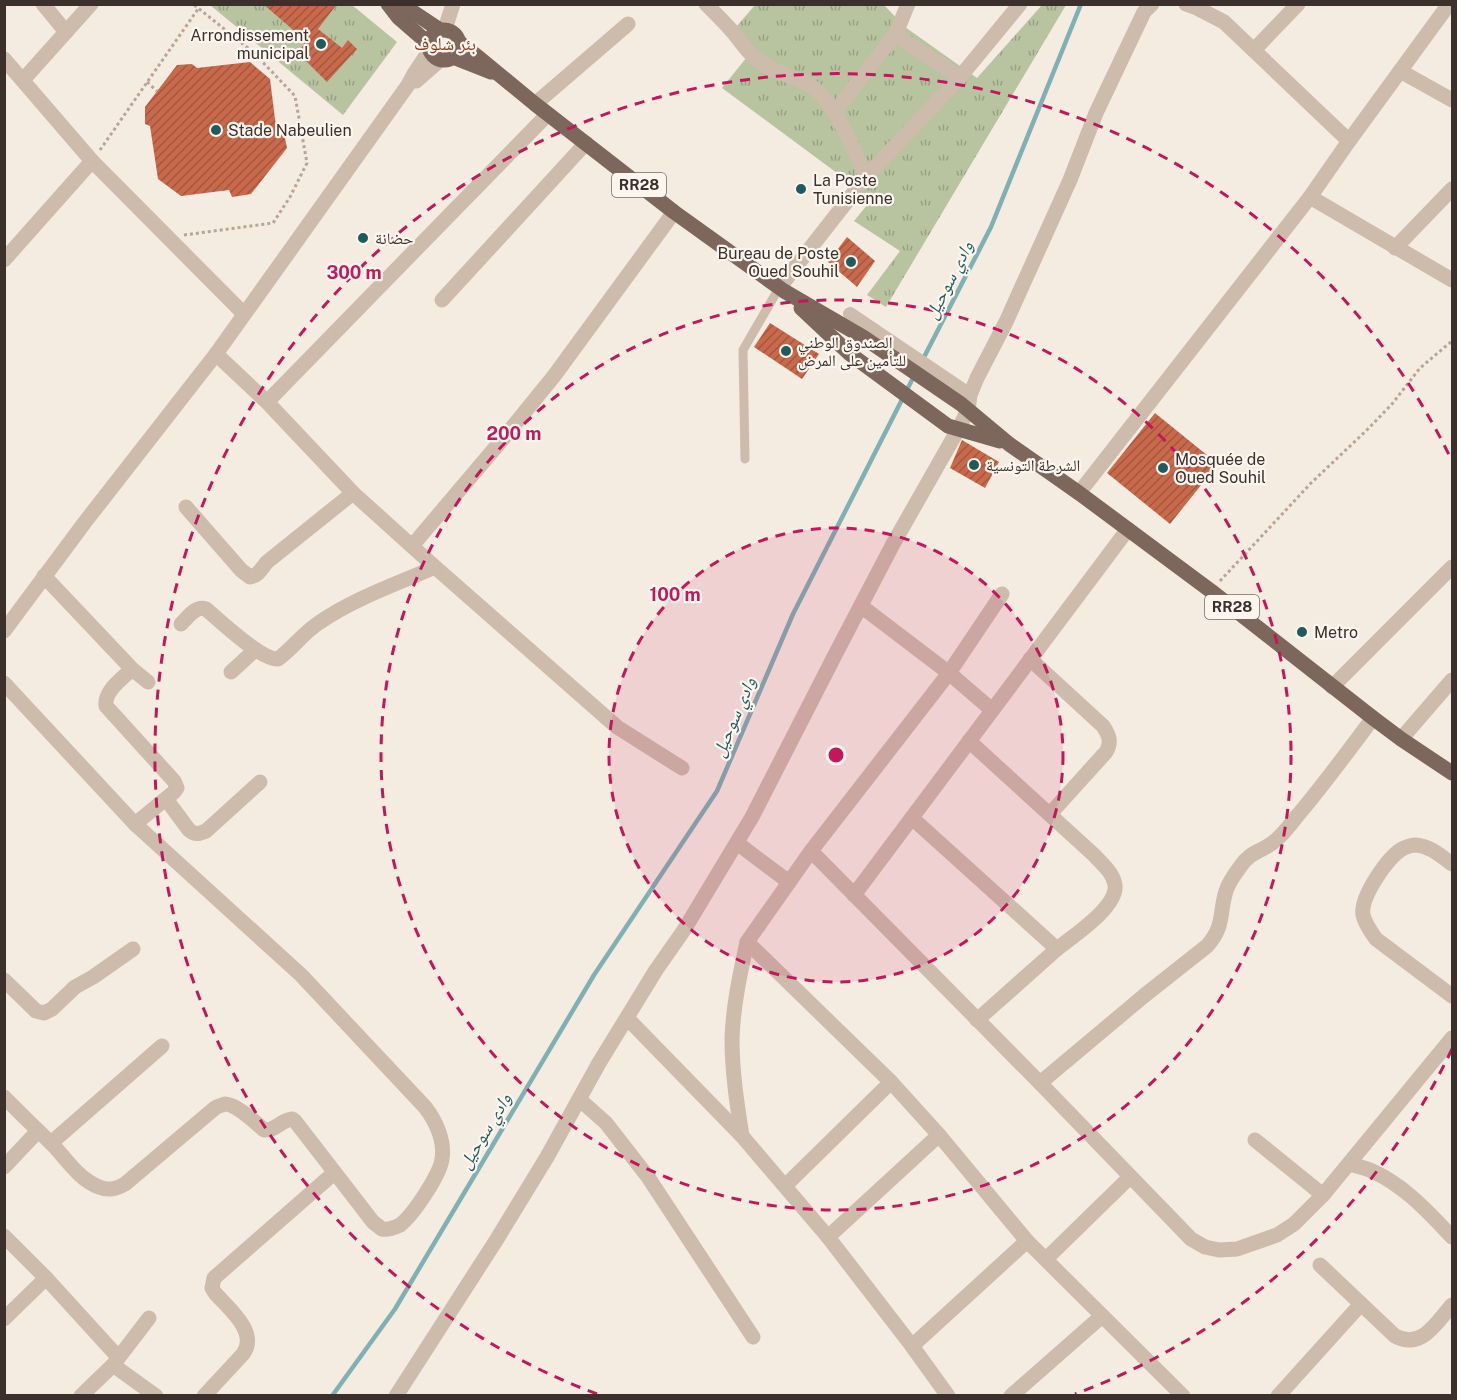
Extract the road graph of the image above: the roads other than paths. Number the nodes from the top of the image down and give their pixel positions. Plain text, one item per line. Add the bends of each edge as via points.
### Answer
1 (43, 4) edge
2 (91, 4) edge
3 (388, 4) edge
4 (401, 4) edge
5 (453, 4) edge
6 (706, 4) edge
7 (908, 4) edge
8 (1020, 4) edge
9 (1152, 4) edge
10 (1186, 4) edge
11 (1298, 4) edge
12 (1449, 4) edge
13 (628, 24) dead end
14 (442, 29) junction
15 (66, 32) junction
16 (896, 33) junction
17 (1254, 50) junction
18 (442, 51) junction
19 (4, 59) edge
20 (1400, 71) junction
21 (960, 77) junction
22 (23, 80) junction
23 (1452, 100) edge
24 (535, 104) junction
25 (548, 114) junction
26 (834, 114) junction
27 (1349, 141) junction
28 (586, 143) junction
29 (92, 161) junction
30 (866, 177) junction
31 (1452, 189) edge
32 (1310, 197) junction
33 (674, 212) junction
34 (1395, 248) junction
35 (4, 260) edge
36 (1452, 280) edge
37 (782, 289) junction
38 (442, 300) dead end
39 (244, 314) junction
40 (850, 314) dead end
41 (216, 354) junction
42 (965, 400) junction
43 (267, 402) junction
44 (953, 427) junction
45 (1009, 444) junction
46 (745, 459) dead end
47 (353, 493) junction
48 (1079, 493) junction
49 (186, 507) dead end
50 (1128, 529) junction
51 (412, 546) junction
52 (435, 567) junction
53 (1452, 567) edge
54 (44, 576) junction
55 (1002, 594) dead end
56 (861, 606) junction
57 (181, 624) dead end
58 (4, 631) edge
59 (255, 650) junction
60 (1030, 659) junction
61 (132, 669) junction
62 (231, 672) dead end
63 (949, 673) junction
64 (1452, 680) edge
65 (148, 682) dead end
66 (4, 683) edge
67 (1332, 687) junction
68 (992, 710) junction
69 (1373, 718) junction
70 (1401, 739) junction
71 (969, 741) junction
72 (682, 768) dead end
73 (1452, 773) edge
74 (260, 782) dead end
75 (166, 799) junction
76 (1050, 814) junction
77 (912, 818) junction
78 (135, 824) junction
79 (736, 843) junction
80 (811, 851) junction
81 (1452, 864) edge
82 (789, 882) junction
83 (854, 895) junction
84 (747, 942) junction
85 (132, 949) dead end
86 (1057, 949) junction
87 (4, 981) edge
88 (1452, 996) edge
89 (627, 1018) junction
90 (977, 1020) junction
91 (1452, 1038) edge
92 (162, 1046) dead end
93 (891, 1082) junction
94 (1040, 1083) junction
95 (4, 1097) edge
96 (579, 1099) junction
97 (38, 1131) junction
98 (939, 1135) junction
99 (742, 1136) junction
100 (1255, 1140) dead end
101 (51, 1143) junction
102 (1349, 1164) junction
103 (4, 1167) edge
104 (334, 1173) junction
105 (1130, 1178) junction
106 (785, 1186) junction
107 (1323, 1195) junction
108 (4, 1236) edge
109 (828, 1236) junction
110 (1452, 1237) edge
111 (1027, 1241) junction
112 (1046, 1260) junction
113 (1320, 1265) dead end
114 (46, 1278) junction
115 (1361, 1304) junction
116 (1452, 1305) edge
117 (1102, 1316) junction
118 (149, 1318) dead end
119 (4, 1319) edge
120 (753, 1337) dead end
121 (912, 1346) junction
122 (116, 1361) junction
123 (81, 1395) edge
124 (156, 1395) edge
125 (204, 1395) edge
126 (396, 1395) edge
127 (948, 1395) edge
128 (1011, 1395) edge
129 (1183, 1395) edge
130 (1278, 1395) edge

1 - 15 street
2 - 15 street
3 - 18 main road, RR28 via 398,17
4 - 14 main road, RR28
5 - 14 street
6 - 26 street via 754,57 812,87
7 - 16 street
8 - 21 street
9 - 42 street via 1144,12 1096,113 1054,217
10 - 17 street via 1224,22
11 - 17 street
12 - 20 street
13 - 24 street
14 - 18 main road via 432,35
14 - 18 main road, RR28 via 459,39
15 - 22 street
16 - 21 street
16 - 26 street
17 - 27 street
18 - 24 main road, RR28 via 479,58
18 - 39 street via 414,74
19 - 22 street
20 - 23 street
20 - 27 street
21 - 30 street
22 - 29 street
24 - 25 main road, RR28
25 - 28 main road, RR28
25 - 43 street
26 - 30 street
27 - 32 street
28 - 33 main road, RR28
28 - 38 street
29 - 35 street
29 - 39 street
30 - 37 street
31 - 34 street
32 - 34 street
32 - 48 street
33 - 37 main road, RR28
33 - 51 street via 554,376
34 - 36 street
37 - 42 main road, RR28
37 - 44 main road, RR28 via 850,354
37 - 46 lane via 743,350
39 - 41 street
40 - 42 street
41 - 43 street
41 - 54 street
42 - 44 street
42 - 45 main road, RR28
43 - 47 street
44 - 45 main road, RR28
44 - 56 street
45 - 48 main road, RR28
47 - 49 street via 267,562 254,577 241,570
47 - 51 street
48 - 50 main road, RR28
50 - 60 street
50 - 67 main road, RR28
51 - 52 street
52 - 59 street via 339,610 303,635 278,659
52 - 72 street via 617,727
53 - 67 street
54 - 58 street
54 - 61 street
55 - 63 street
56 - 63 street
56 - 79 street
57 - 59 street via 196,610 206,609
59 - 62 street
60 - 68 street
60 - 76 street via 1102,726 1109,739 1106,752
61 - 65 street
61 - 75 street via 111,691 106,706 174,781 177,788
63 - 68 street
63 - 80 street
64 - 70 street
66 - 78 street
67 - 69 main road, RR28
68 - 71 street
69 - 70 main road, RR28
69 - 94 street via 1276,840 1241,864 1226,893 1219,930 1208,946
70 - 73 main road, RR28
71 - 76 street
71 - 77 street
74 - 75 street via 199,834 189,830
75 - 78 street
76 - 86 street via 1111,873 1115,886 1107,907
77 - 83 street
77 - 86 street
78 - 104 street via 301,975 433,1117 442,1145 438,1174 410,1215 395,1228 378,1226
79 - 82 street
79 - 89 street
80 - 82 street
80 - 83 street
81 - 88 street via 1425,847 1403,848 1372,885 1364,899 1363,913 1376,939
82 - 84 street
83 - 90 street
84 - 93 street
84 - 99 street via 732,1038
85 - 87 street via 44,1013 36,1011
86 - 90 street
89 - 96 street
89 - 99 street
90 - 94 street
91 - 102 street
92 - 101 street
93 - 98 street
93 - 106 street
94 - 105 street
95 - 97 street
96 - 120 street via 606,1122 648,1177
96 - 126 street via 497,1239
97 - 101 street
97 - 103 street
98 - 109 street
98 - 111 street
99 - 106 street
100 - 107 street
101 - 104 street via 90,1183 114,1190 215,1107 228,1104 264,1130 285,1120 296,1121
102 - 107 street
102 - 110 street via 1393,1183 1424,1207
104 - 125 street via 214,1278 212,1288 243,1326 248,1348
105 - 107 street via 1191,1239 1219,1250 1237,1249 1277,1235
105 - 112 street
106 - 109 street
108 - 114 street
109 - 121 street
111 - 112 street
111 - 121 street
112 - 117 street
113 - 115 street
114 - 119 street
114 - 122 street
115 - 116 street via 1395,1336 1411,1341 1428,1333
115 - 130 street
117 - 128 street
117 - 129 street
118 - 122 street
121 - 127 street
122 - 123 street
122 - 124 street

